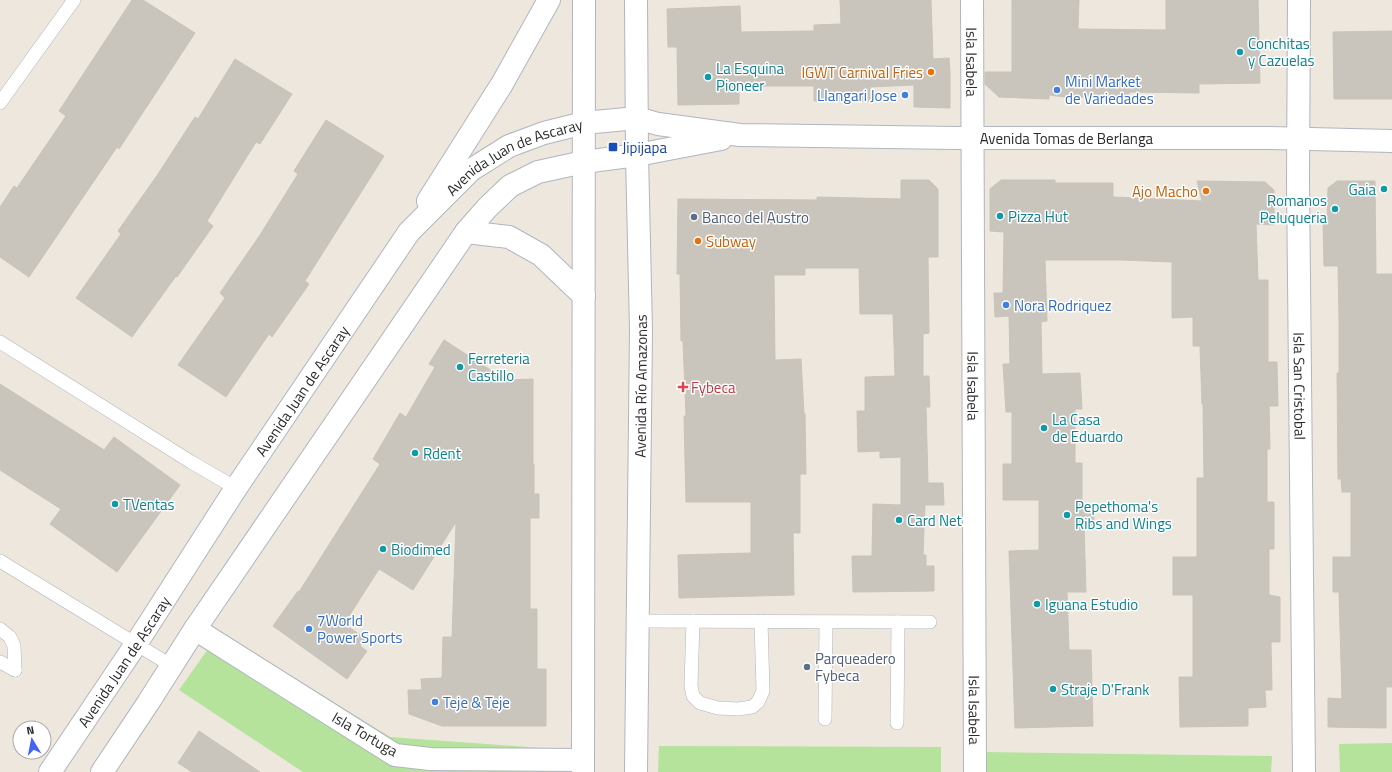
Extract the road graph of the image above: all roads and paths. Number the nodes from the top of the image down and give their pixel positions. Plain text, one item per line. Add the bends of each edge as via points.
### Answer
1 (74, 0) edge
2 (549, 0) edge
3 (584, 0) edge
4 (636, 0) edge
5 (972, 0) edge
6 (1299, 0) edge
7 (0, 103) edge
8 (637, 118) junction
9 (584, 123) junction
10 (740, 136) junction
11 (973, 138) junction
12 (1299, 139) junction
13 (1392, 141) edge
14 (637, 154) junction
15 (584, 162) junction
16 (409, 232) junction
17 (466, 232) junction
18 (584, 296) junction
19 (0, 342) edge
20 (236, 488) junction
21 (0, 561) edge
22 (637, 621) junction
23 (692, 621) junction
24 (761, 622) junction
25 (826, 622) junction
26 (898, 622) junction
27 (930, 622) dead end
28 (0, 629) edge
29 (194, 629) junction
30 (136, 644) junction
31 (0, 662) edge
32 (0, 666) edge
33 (172, 666) junction
34 (15, 670) junction
35 (825, 719) dead end
36 (897, 722) dead end
37 (583, 766) edge
38 (50, 772) edge
39 (102, 772) edge
40 (636, 772) edge
41 (975, 772) edge
42 (1304, 772) edge

1 - 7 lane
2 - 16 main road via 502,84
3 - 9 main road
4 - 8 main road, Avenida Río Amazonas
5 - 11 main road, Isla Isabela
6 - 12 main road, Isla San Cristobal
8 - 9 main road, Avenida Juan de Ascaray
8 - 10 main road, Avenida Tomas de Berlanga via 658,124
8 - 14 main road, Avenida Río Amazonas
9 - 15 main road
9 - 16 main road, Avenida Juan de Ascaray via 544,133 509,146 471,170
10 - 11 main road, Avenida Tomas de Berlanga
10 - 14 main road, Avenida Tomas de Berlanga
11 - 12 main road, Avenida Tomas de Berlanga
11 - 41 main road, Isla Isabela
12 - 13 main road, Avenida Tomas de Berlanga
12 - 42 main road, Isla San Cristobal
14 - 15 main road, Avenida Juan de Ascaray
14 - 22 main road, Avenida Río Amazonas via 641,331
15 - 17 main road, Avenida Juan de Ascaray via 538,172 510,186
15 - 18 main road
16 - 20 main road, Avenida Juan de Ascaray
17 - 18 main road via 509,237 541,255
17 - 29 main road, Avenida Juan de Ascaray
18 - 37 main road
19 - 20 lane
20 - 30 main road, Avenida Juan de Ascaray
21 - 30 lane
22 - 23 lane
22 - 40 main road, Avenida Río Amazonas
23 - 24 lane
23 - 24 lane via 693,696 700,703 718,708 738,709 752,707 758,702 763,691
24 - 25 lane
25 - 26 lane
25 - 35 lane
26 - 27 lane
26 - 36 lane
28 - 34 lane via 10,636 14,646
29 - 33 main road, Avenida Juan de Ascaray
29 - 37 main road, Isla Tortuga via 395,754 430,759
30 - 33 lane
30 - 38 main road, Avenida Juan de Ascaray
31 - 34 lane
32 - 34 lane
33 - 39 main road, Avenida Juan de Ascaray

